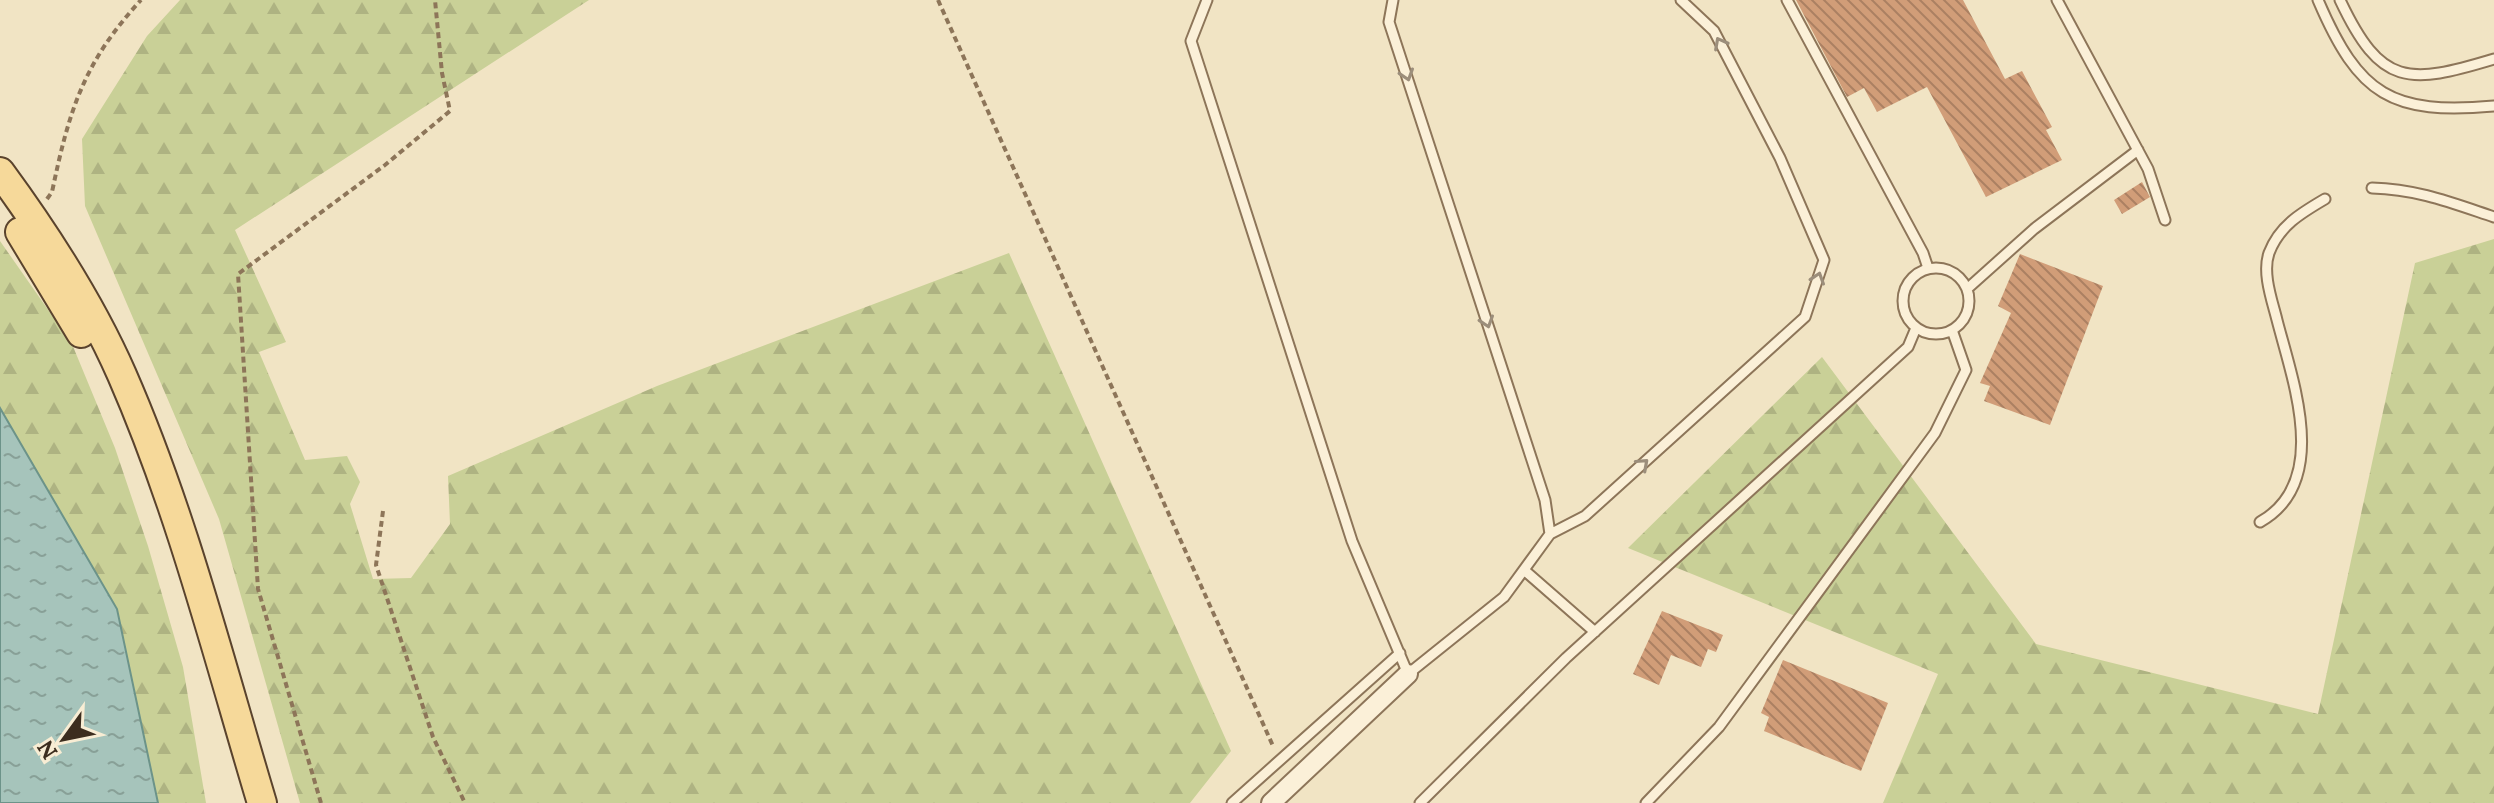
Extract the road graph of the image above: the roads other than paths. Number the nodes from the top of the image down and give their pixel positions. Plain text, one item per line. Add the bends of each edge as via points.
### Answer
1 (1207, 0) edge
2 (1393, 0) edge
3 (1681, 0) edge
4 (1787, 0) edge
5 (2057, 0) edge
6 (2318, 0) edge
7 (2340, 0) edge
8 (2494, 59) edge
9 (2494, 106) edge
10 (2138, 150) junction
11 (0, 172) edge
12 (2372, 188) dead end
13 (2325, 199) dead end
14 (0, 201) edge
15 (2494, 217) edge
16 (2165, 220) dead end
17 (1928, 268) junction
18 (1967, 289) junction
19 (1916, 328) junction
20 (1952, 330) junction
21 (2260, 522) dead end
22 (1550, 534) junction
23 (1524, 570) junction
24 (1595, 632) junction
25 (1400, 653) junction
26 (1408, 674) junction
27 (244, 803) edge
28 (262, 803) edge
29 (1232, 803) edge
30 (1271, 803) edge
31 (1420, 803) edge
32 (1646, 803) edge

1 - 25 lane via 1191,41 1352,541
2 -> 22 lane via 1389,22 1545,500
22 -> 3 lane via 1585,516 1805,317 1824,260 1780,158 1714,31
4 - 17 lane
5 - 10 lane
6 - 9 lane via 2347,56 2387,95 2421,108
7 - 8 lane via 2364,47 2393,70 2432,76
10 - 16 lane
10 - 18 lane via 2034,229
11 - 28 main road via 74,280 122,375 176,522
12 - 15 lane via 2435,195
13 - 21 lane via 2282,229 2268,255 2269,289 2303,455 2280,511
14 - 27 main road via 76,323 119,414
17 - 18 lane via 1947,269
17 - 19 lane via 1910,280 1903,299
18 - 20 lane via 1969,308
19 - 20 lane via 1934,334
19 - 24 lane via 1908,347
20 - 32 lane via 1966,370 1935,433 1719,727
22 - 23 lane
23 - 24 lane
23 - 26 lane via 1504,597
24 - 31 lane
25 - 26 lane
25 - 29 lane
26 - 30 street

